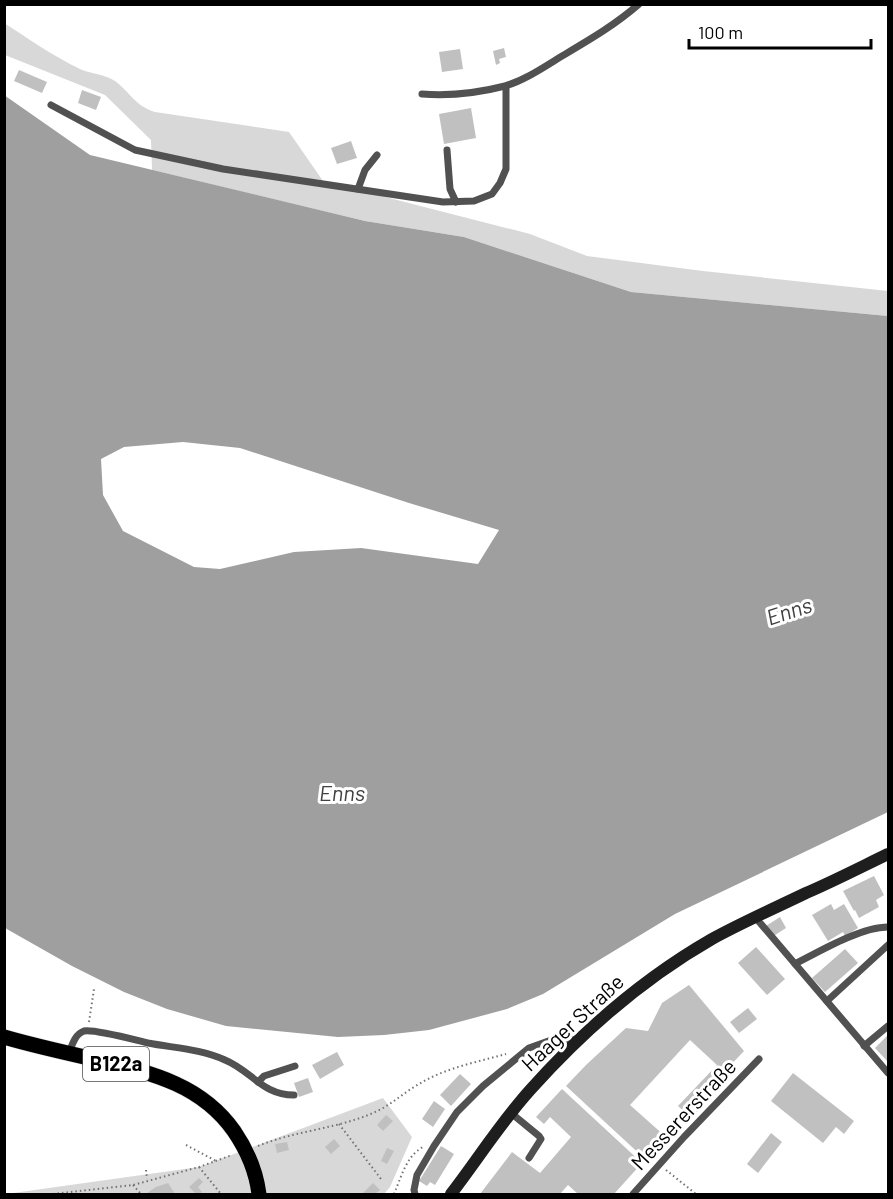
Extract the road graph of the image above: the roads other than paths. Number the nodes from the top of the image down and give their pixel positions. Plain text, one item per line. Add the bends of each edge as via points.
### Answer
1 (639, 4) edge
2 (506, 86) junction
3 (422, 94) dead end
4 (51, 105) dead end
5 (447, 150) dead end
6 (377, 155) dead end
7 (358, 189) junction
8 (456, 202) junction
9 (888, 854) edge
10 (755, 917) junction
11 (888, 927) edge
12 (888, 945) edge
13 (795, 964) junction
14 (826, 1001) junction
15 (888, 1026) edge
16 (4, 1037) edge
17 (578, 1040) junction
18 (864, 1046) junction
19 (69, 1053) junction
20 (759, 1059) dead end
21 (295, 1066) dead end
22 (888, 1073) edge
23 (258, 1082) junction
24 (294, 1095) dead end
25 (511, 1113) junction
26 (529, 1158) dead end
27 (259, 1194) edge
28 (415, 1194) edge
29 (451, 1194) edge
30 (633, 1194) edge

1 - 2 lane via 606,30 534,74
2 - 3 lane via 459,94
2 - 8 lane via 506,170 501,183 492,194
4 - 7 lane via 135,150 222,169
5 - 8 lane via 450,189
6 - 7 lane via 365,170
7 - 8 lane
9 - 10 street, Haager Straße
10 - 13 lane
10 - 17 street, Haager Straße via 662,972
11 - 13 lane via 854,935
12 - 14 lane
13 - 14 lane
14 - 18 lane
15 - 18 lane
16 - 19 main road, B122a
17 - 25 street, Haager Straße
17 - 28 lane via 554,1039 529,1048 483,1086 434,1146 417,1176
18 - 22 lane
19 - 23 lane via 76,1037 87,1031 209,1054 227,1060
19 - 27 main road, B122a via 133,1068 200,1096 217,1110 239,1139 253,1167
20 - 30 lane, Messererstraße
21 - 23 lane via 264,1076
23 - 24 lane via 272,1092
25 - 26 lane via 541,1139
25 - 29 street, Haager Straße

